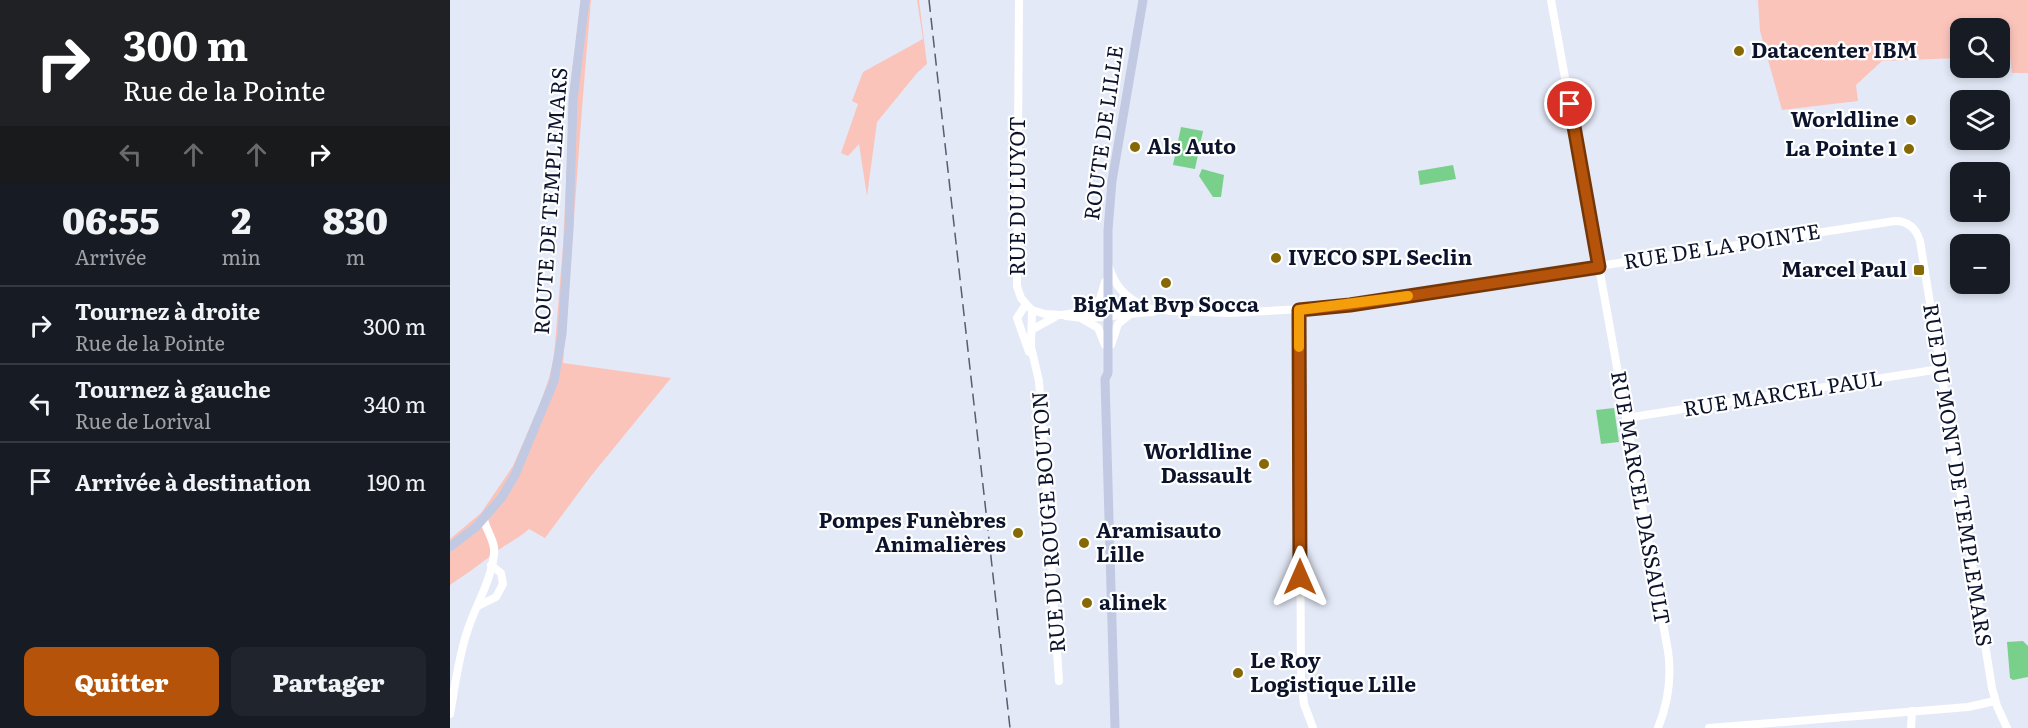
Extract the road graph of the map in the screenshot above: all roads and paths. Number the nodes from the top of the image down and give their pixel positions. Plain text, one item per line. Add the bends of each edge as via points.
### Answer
1 (585, 0) edge
2 (1019, 0) edge
3 (1143, 0) edge
4 (1551, 0) edge
5 (1907, 224) joint
6 (1108, 263) junction
7 (1599, 267) junction
8 (1029, 307) junction
9 (1085, 310) junction
10 (1142, 310) junction
11 (1299, 310) junction
12 (1108, 312) junction
13 (1062, 315) junction
14 (1079, 318) junction
15 (1018, 324) junction
16 (1033, 329) junction
17 (1108, 359) junction
18 (1035, 363) junction
19 (1940, 369) junction
20 (1626, 418) junction
21 (484, 519) junction
22 (450, 547) edge
23 (491, 565) junction
24 (478, 606) junction
25 (1059, 681) dead end
26 (1995, 701) junction
27 (1912, 711) junction
28 (450, 714) edge
29 (1115, 728) edge
30 (1313, 728) edge
31 (1658, 728) edge
32 (1709, 728) edge
33 (1911, 728) edge
34 (2007, 728) edge

1 - 21 main road, ROUTE DE TEMPLEMARS via 573,99 569,229 554,381 512,481
2 - 8 street, RUE DU LUYOT via 1017,280 1019,295
3 - 6 main road, ROUTE DE LILLE via 1113,168
4 - 7 street, RUE MARCEL DASSAULT
5 - 7 street, RUE DE LA POINTE via 1873,224
5 - 19 street, RUE DU MONT DE TEMPLEMARS via 1920,241
6 - 9 street via 1102,295
6 - 10 street via 1118,287
6 - 12 main road, ROUTE DE LILLE
7 - 11 street, RUE DE LA POINTE
7 - 20 street, RUE MARCEL DASSAULT
8 - 13 street via 1045,314
8 - 15 street via 1018,315
8 - 16 street, RUE DU ROUGE BOUTON
9 - 12 street
9 - 13 street
10 - 11 street, RUE DE LA POINTE
10 - 12 street
10 - 17 street via 1118,324
11 - 30 street via 1301,679 1304,704
12 - 14 street
12 - 17 main road, ROUTE DE LILLE
13 - 14 street
13 - 16 street
14 - 17 street via 1101,332
15 - 16 street
15 - 18 street, RUE DU ROUGE BOUTON
16 - 18 street, RUE DU ROUGE BOUTON
17 - 29 main road, ROUTE DE LILLE
18 - 25 street, RUE DU ROUGE BOUTON
19 - 20 street, RUE MARCEL PAUL
19 - 26 street, RUE DU MONT DE TEMPLEMARS
20 - 31 street, RUE MARCEL DASSAULT via 1670,665 1668,694
21 - 22 main road, ROUTE DE TEMPLEMARS
21 - 23 street via 494,545
23 - 24 street
23 - 24 street via 501,573 504,584 496,597
24 - 28 street via 463,645
26 - 27 street
26 - 34 street, RUE DU MONT DE TEMPLEMARS
27 - 32 street
27 - 33 street

